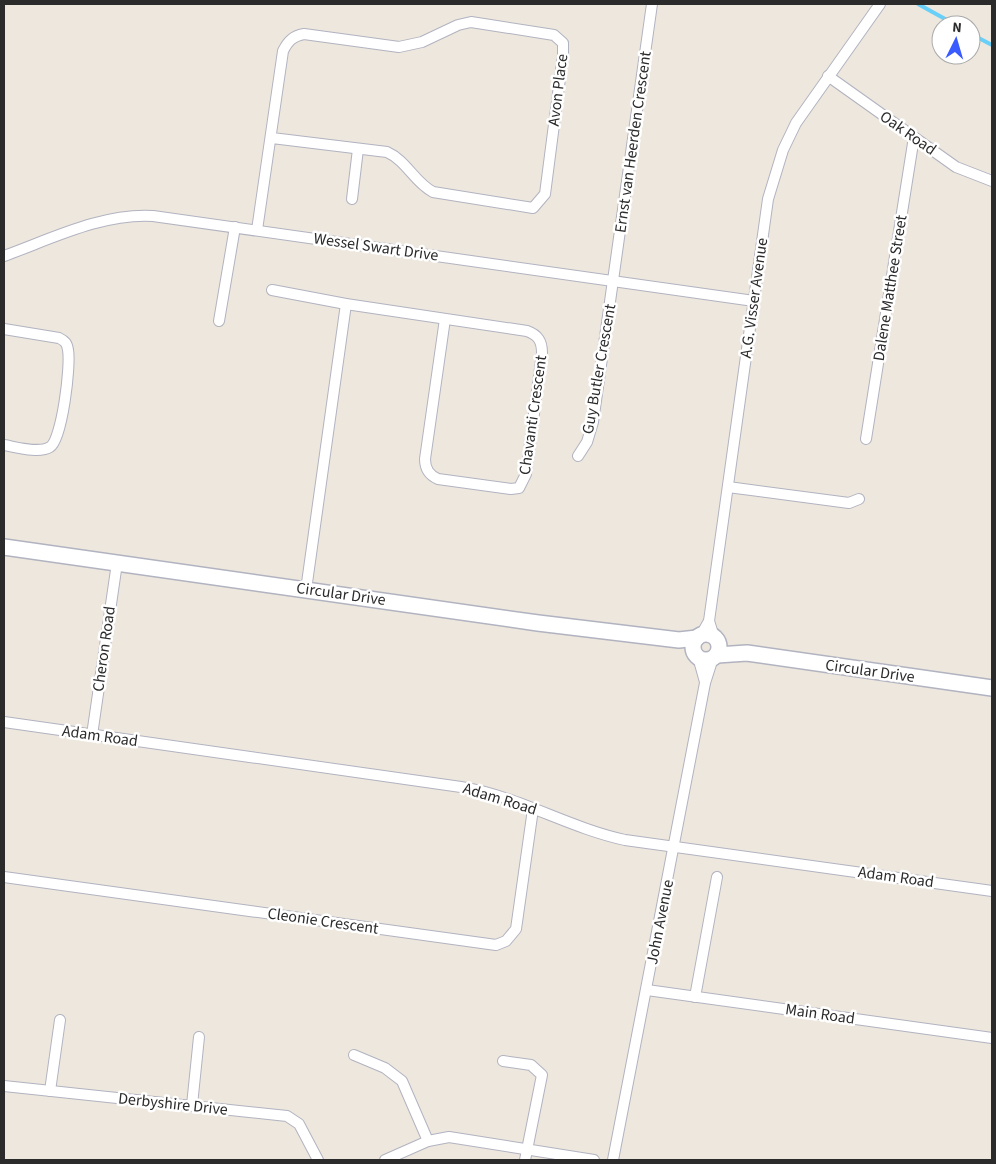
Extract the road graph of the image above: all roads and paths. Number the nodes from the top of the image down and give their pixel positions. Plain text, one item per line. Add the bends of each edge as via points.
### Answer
1 (652, 4) edge
2 (880, 4) edge
3 (828, 76) junction
4 (914, 137) junction
5 (272, 138) junction
6 (358, 149) junction
7 (992, 181) edge
8 (352, 199) dead end
9 (235, 227) junction
10 (257, 230) junction
11 (4, 256) edge
12 (614, 280) junction
13 (272, 290) dead end
14 (754, 301) junction
15 (346, 304) junction
16 (445, 319) junction
17 (219, 321) dead end
18 (4, 329) edge
19 (866, 439) dead end
20 (4, 445) edge
21 (578, 456) dead end
22 (728, 487) junction
23 (859, 499) dead end
24 (4, 547) edge
25 (117, 563) junction
26 (306, 590) junction
27 (706, 647) junction
28 (992, 688) edge
29 (4, 722) edge
30 (92, 735) junction
31 (533, 809) junction
32 (674, 846) junction
33 (4, 877) edge
34 (717, 877) dead end
35 (992, 890) edge
36 (647, 990) junction
37 (695, 997) junction
38 (60, 1020) dead end
39 (200, 1037) dead end
40 (992, 1038) edge
41 (354, 1055) dead end
42 (503, 1061) dead end
43 (4, 1086) edge
44 (50, 1091) junction
45 (192, 1105) junction
46 (428, 1141) junction
47 (527, 1149) junction
48 (318, 1160) edge
49 (385, 1160) edge
50 (525, 1160) edge
51 (594, 1160) edge
52 (613, 1160) edge

1 - 12 street, Ernst van Heerden Crescent
2 - 3 street, A.G. Visser Avenue
3 - 4 street, Oak Road
3 - 14 street, A.G. Visser Avenue via 796,123 774,174
4 - 7 street, Oak Road via 956,167
4 - 19 street, Dalene Matthee Street
5 - 6 street, Avon Place
5 - 6 street, Avon Place via 283,51 288,41 296,36 304,34 399,47 422,42 471,22 554,35 563,43 545,194 536,207 437,193 421,185 396,156
5 - 10 street, Avon Place
6 - 8 street
9 - 10 street, Wessel Swart Drive
9 - 11 street, Wessel Swart Drive via 130,216 71,232
9 - 17 street
10 - 12 street, Wessel Swart Drive
12 - 14 street, Wessel Swart Drive
12 - 21 street, Guy Butler Crescent via 594,422
13 - 15 street, Chavanti Crescent
14 - 22 street, A.G. Visser Avenue
15 - 16 street, Chavanti Crescent
15 - 26 street
16 - 16 street, Chavanti Crescent via 527,331 542,344 526,474 519,488 438,479 426,467
18 - 20 street via 60,338 66,342 69,351 65,396 56,440 42,450
22 - 23 street via 849,503
22 - 27 street, A.G. Visser Avenue
24 - 25 street, Circular Drive
25 - 26 street, Circular Drive
25 - 30 street, Cheron Road
26 - 27 street, Circular Drive via 679,640
27 - 28 street, Circular Drive
27 - 32 street, John Avenue via 705,683
29 - 30 street, Adam Road
30 - 31 street, Adam Road via 461,786
31 - 32 street, Adam Road via 611,837
31 - 33 street, Cleonie Crescent via 516,929 506,941 496,945
32 - 35 street, Adam Road
32 - 36 street, John Avenue
34 - 37 street
36 - 37 street, Main Road
36 - 52 street, John Avenue
37 - 40 street, Main Road
38 - 44 street
39 - 45 street
41 - 46 street via 385,1068 402,1081
42 - 47 street via 531,1065 541,1073 542,1084
43 - 44 street, Derbyshire Drive
44 - 45 street, Derbyshire Drive
45 - 48 street, Derbyshire Drive via 292,1118 300,1124
46 - 47 street via 449,1137
46 - 49 street
47 - 50 street
47 - 51 street

